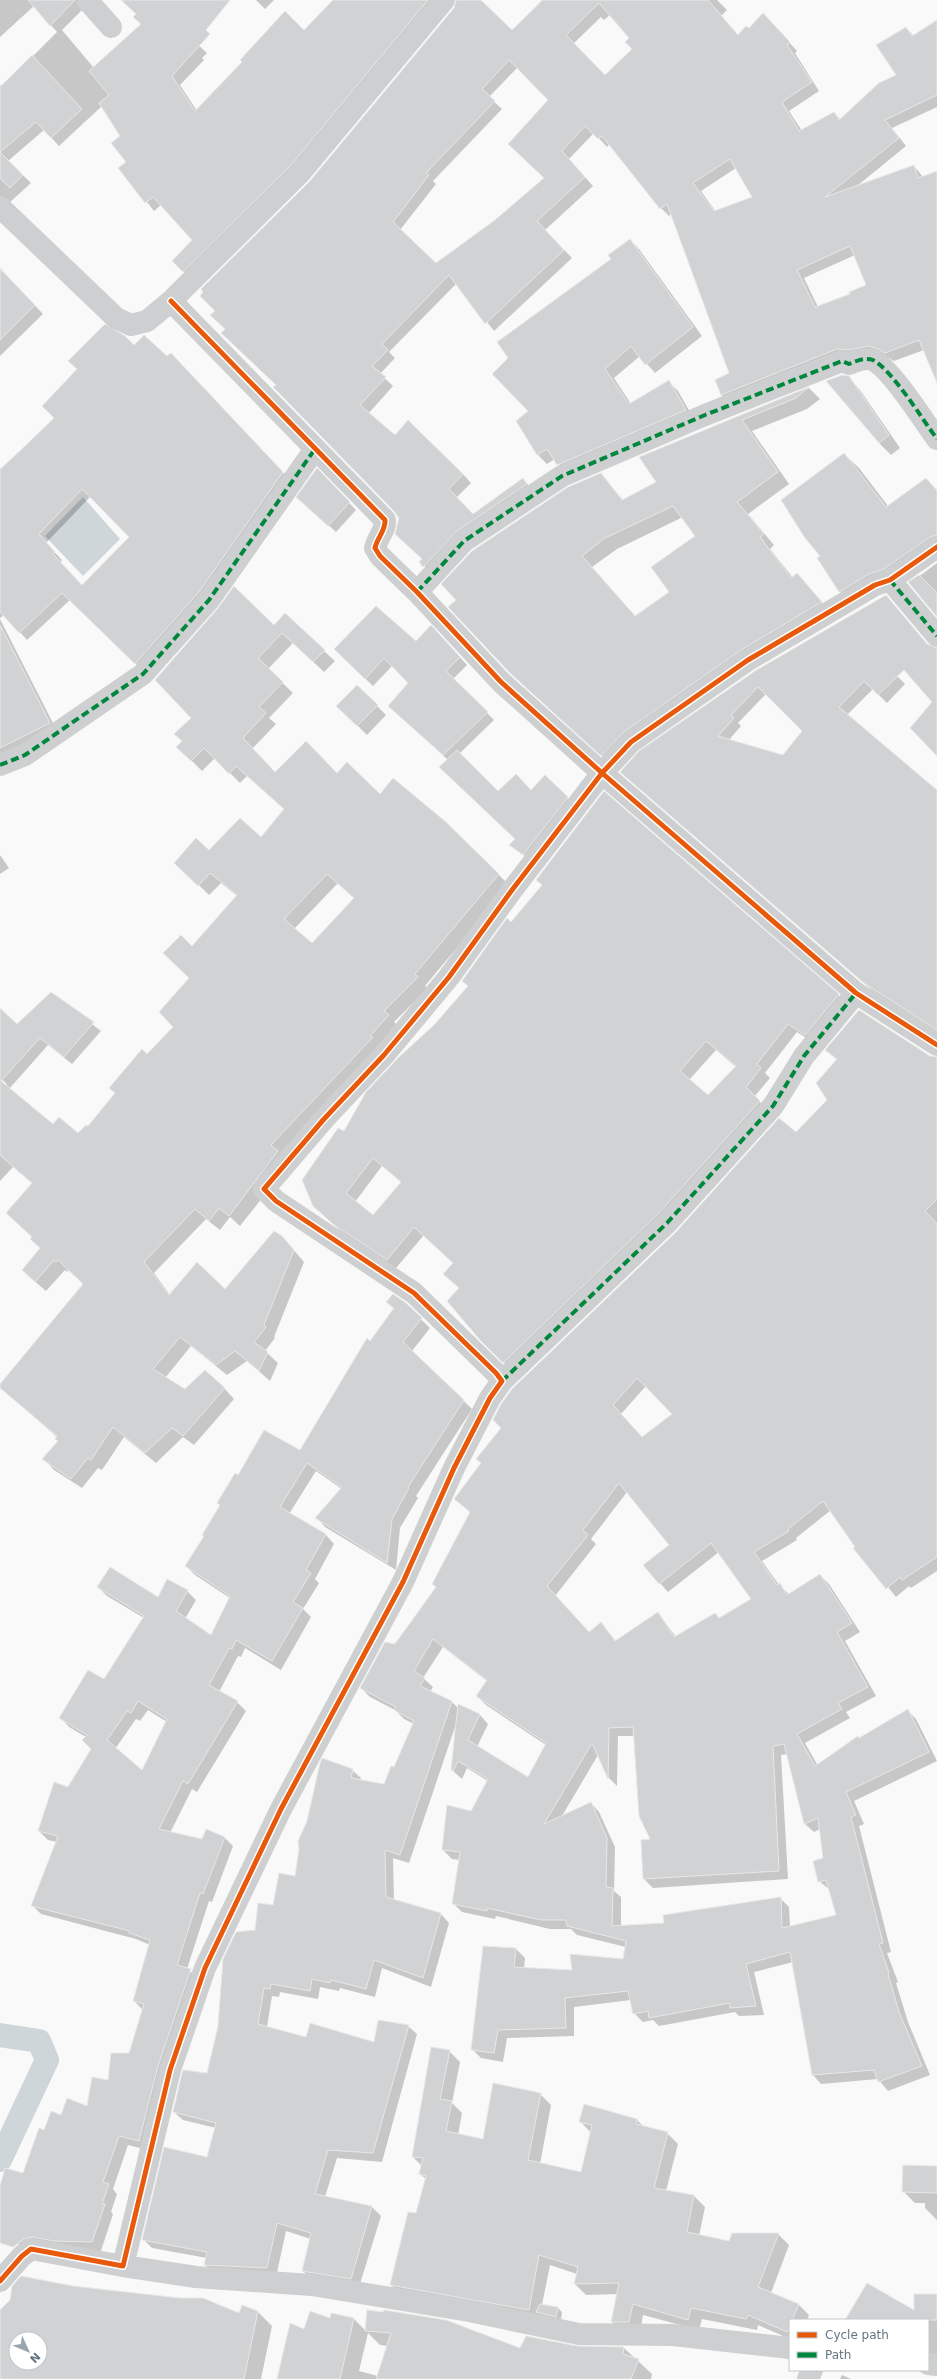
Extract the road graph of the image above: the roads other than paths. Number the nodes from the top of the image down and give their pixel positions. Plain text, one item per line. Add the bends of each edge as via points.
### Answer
1 (87, 0) edge
2 (444, 0) edge
3 (111, 27) dead end
4 (0, 207) edge
5 (171, 301) junction
6 (937, 439) edge
7 (315, 449) junction
8 (937, 547) edge
9 (890, 580) junction
10 (417, 592) junction
11 (937, 636) edge
12 (0, 765) edge
13 (602, 773) junction
14 (856, 993) junction
15 (937, 1046) edge
16 (502, 1381) junction
17 (123, 2266) junction
18 (0, 2281) edge
19 (789, 2348) edge

1 - 3 street
2 - 5 street via 300,173
4 - 5 street via 116,318 131,325 147,321
5 - 7 street
6 - 10 street via 888,374 873,360 865,358 849,364 842,361 705,415 562,476 464,540
7 - 10 street via 385,520 386,526 376,540 375,548
7 - 12 street via 210,600 143,674 25,755
8 - 9 street
9 - 11 street
9 - 13 street via 874,586 748,660 631,742
10 - 13 street via 501,682
13 - 14 street
13 - 16 street via 449,977 384,1055 324,1118 264,1189 276,1201 414,1293
14 - 15 street
14 - 16 street via 804,1056 773,1106 667,1223
16 - 17 street via 490,1398 454,1468 403,1582 281,1809 205,1968 170,2070
17 - 18 street via 31,2249
17 - 19 street via 196,2277 312,2285 469,2311 579,2334 673,2335

